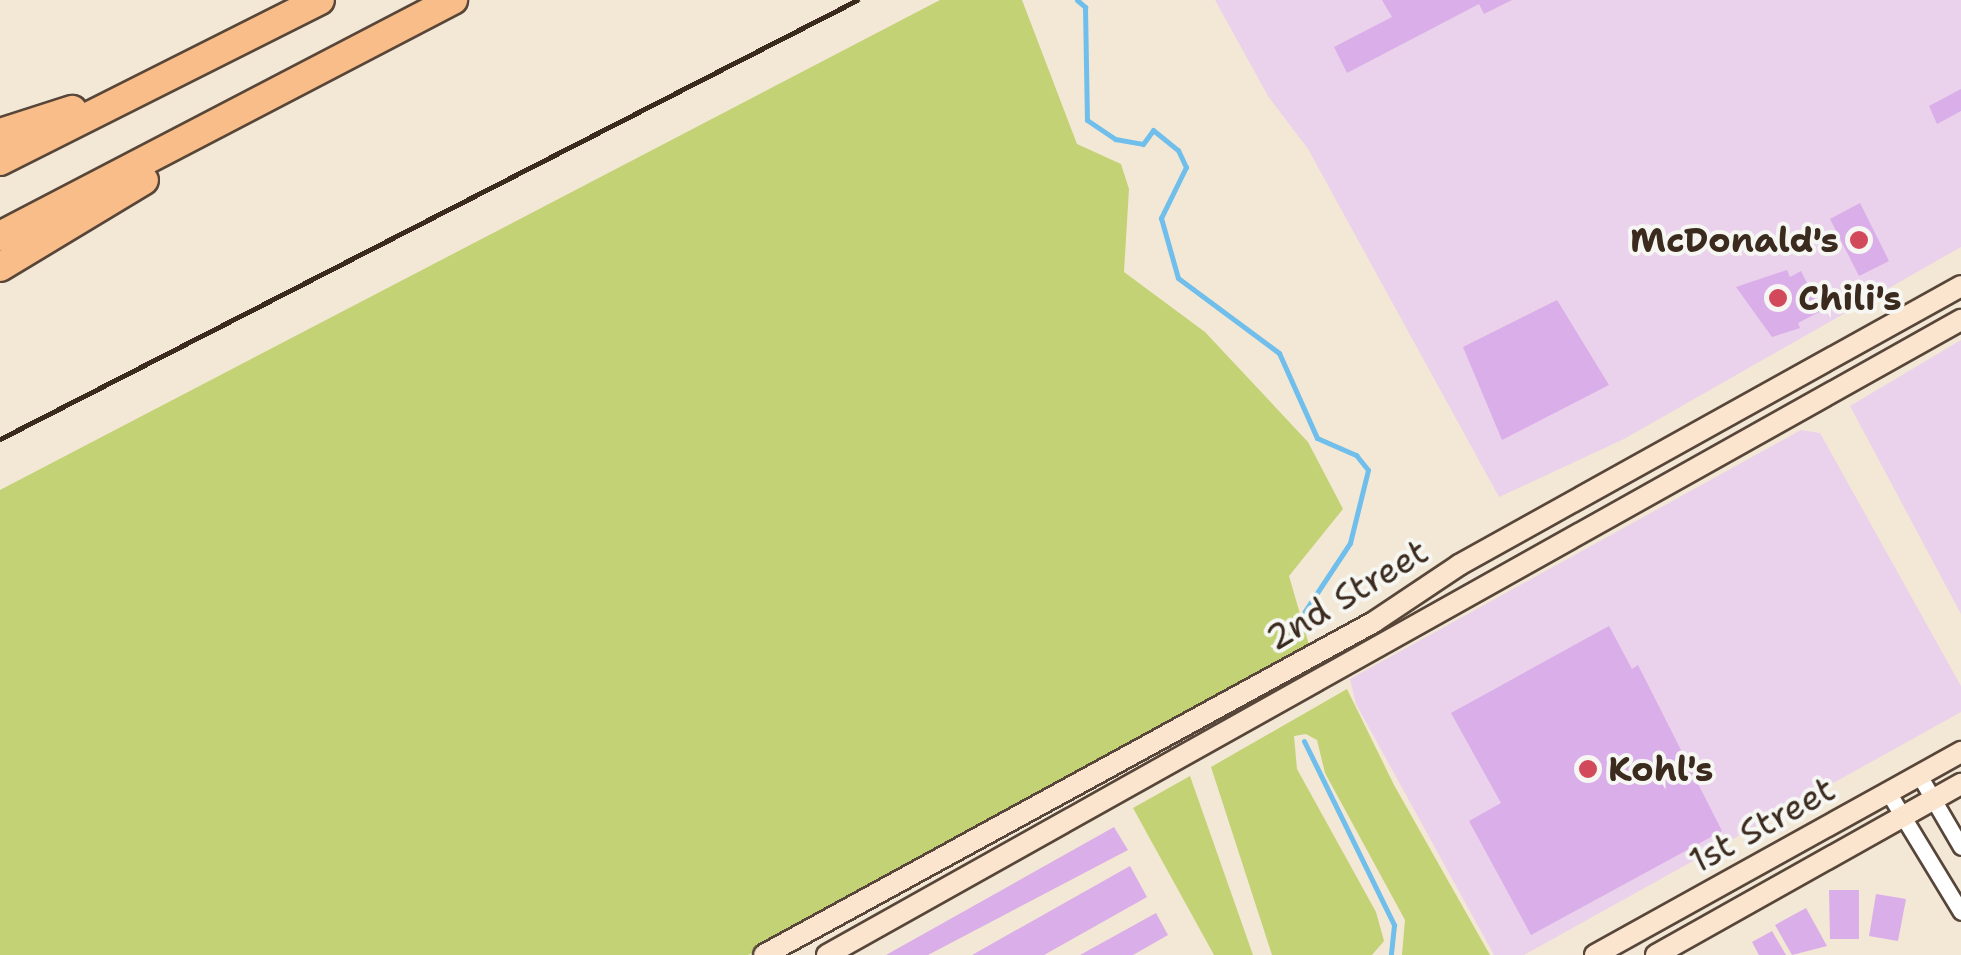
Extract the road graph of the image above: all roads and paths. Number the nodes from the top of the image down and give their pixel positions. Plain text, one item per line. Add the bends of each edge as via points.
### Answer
1 (320, 0) edge
2 (453, 0) edge
3 (345, 57) junction
4 (122, 96) junction
5 (0, 133) edge
6 (0, 161) edge
7 (0, 236) edge
8 (0, 267) edge
9 (1961, 286) edge
10 (1961, 320) edge
11 (1961, 752) edge
12 (1919, 775) junction
13 (1961, 784) edge
14 (1888, 792) junction
15 (1933, 800) junction
16 (1902, 818) junction
17 (1961, 847) edge
18 (1961, 912) edge
19 (764, 955) edge
20 (827, 955) edge
21 (1595, 955) edge
22 (1656, 955) edge

1 - 4 highway
2 - 3 highway
3 - 7 highway
3 - 8 highway
4 - 5 highway
4 - 6 highway
9 - 19 street, 2nd Street via 1459,565 1348,636
10 - 20 street, 2nd Street
11 - 12 street, 1st Street
12 - 14 street, 1st Street
12 - 15 street
13 - 15 street, 1st Street
14 - 16 street
14 - 21 street, 1st Street
15 - 16 street, 1st Street
15 - 17 street
16 - 18 street
16 - 22 street, 1st Street

